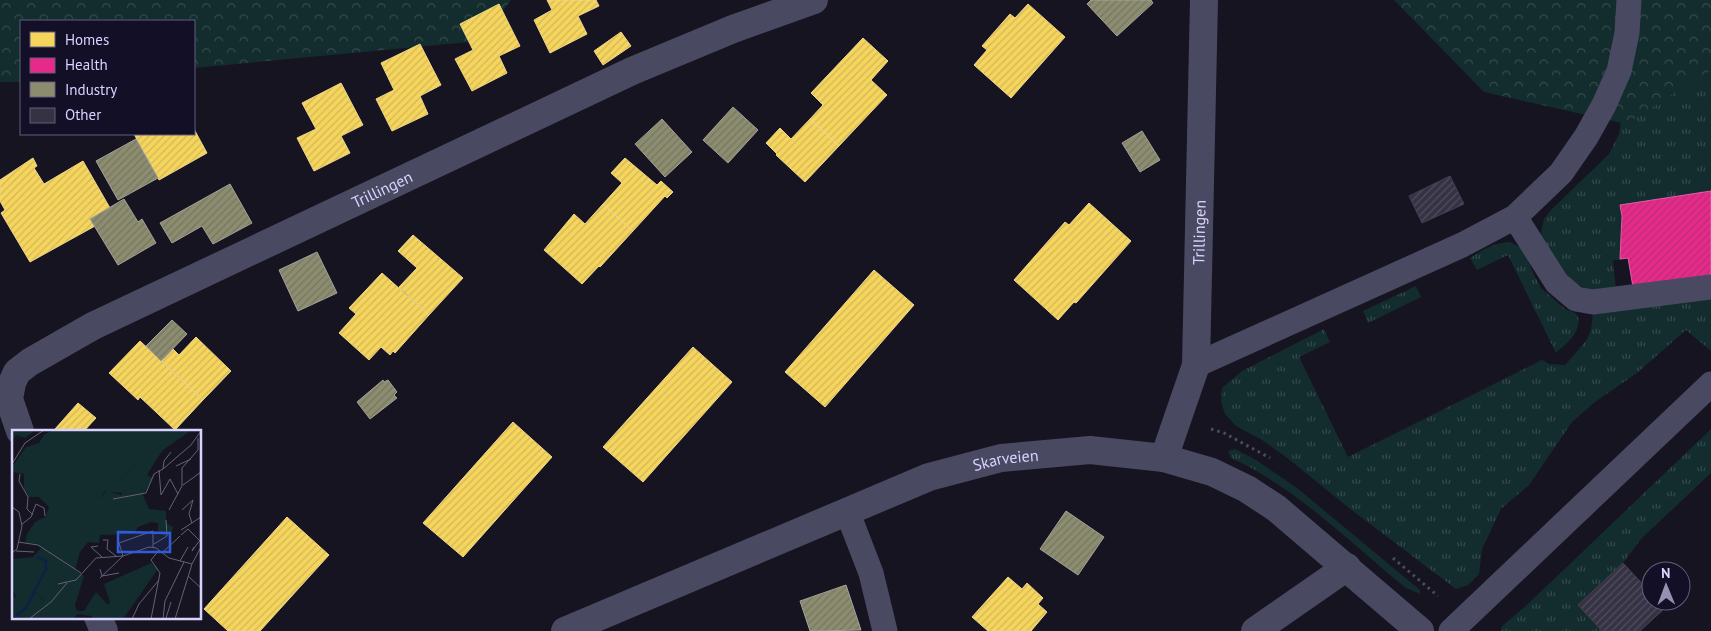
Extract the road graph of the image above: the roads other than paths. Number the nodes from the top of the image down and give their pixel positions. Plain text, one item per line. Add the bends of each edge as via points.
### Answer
1 (814, 0) edge
2 (1204, 0) edge
3 (1629, 0) edge
4 (1515, 217) junction
5 (1711, 286) edge
6 (1196, 366) junction
7 (1711, 384) edge
8 (20, 430) edge
9 (1164, 458) junction
10 (847, 511) junction
11 (1347, 567) junction
12 (98, 618) edge
13 (104, 631) edge
14 (565, 631) edge
15 (885, 631) edge
16 (1255, 631) edge
17 (1420, 631) edge
18 (1451, 631) edge

1 - 8 street, Trillingen via 632,71 93,326 17,372 9,399
2 - 6 street, Trillingen
3 - 4 lane via 1627,33 1619,71 1604,106 1561,173
4 - 5 lane via 1557,283 1576,299 1593,302
4 - 6 lane via 1462,246
6 - 9 street, Trillingen
7 - 18 lane
9 - 10 street, Skarveien via 1090,450 1001,458 929,476
9 - 11 street, Skarveien via 1212,472 1247,489 1276,508
10 - 14 street, Skarveien
10 - 15 lane via 871,573
11 - 16 street
11 - 17 street, Skarveien
12 - 13 street

